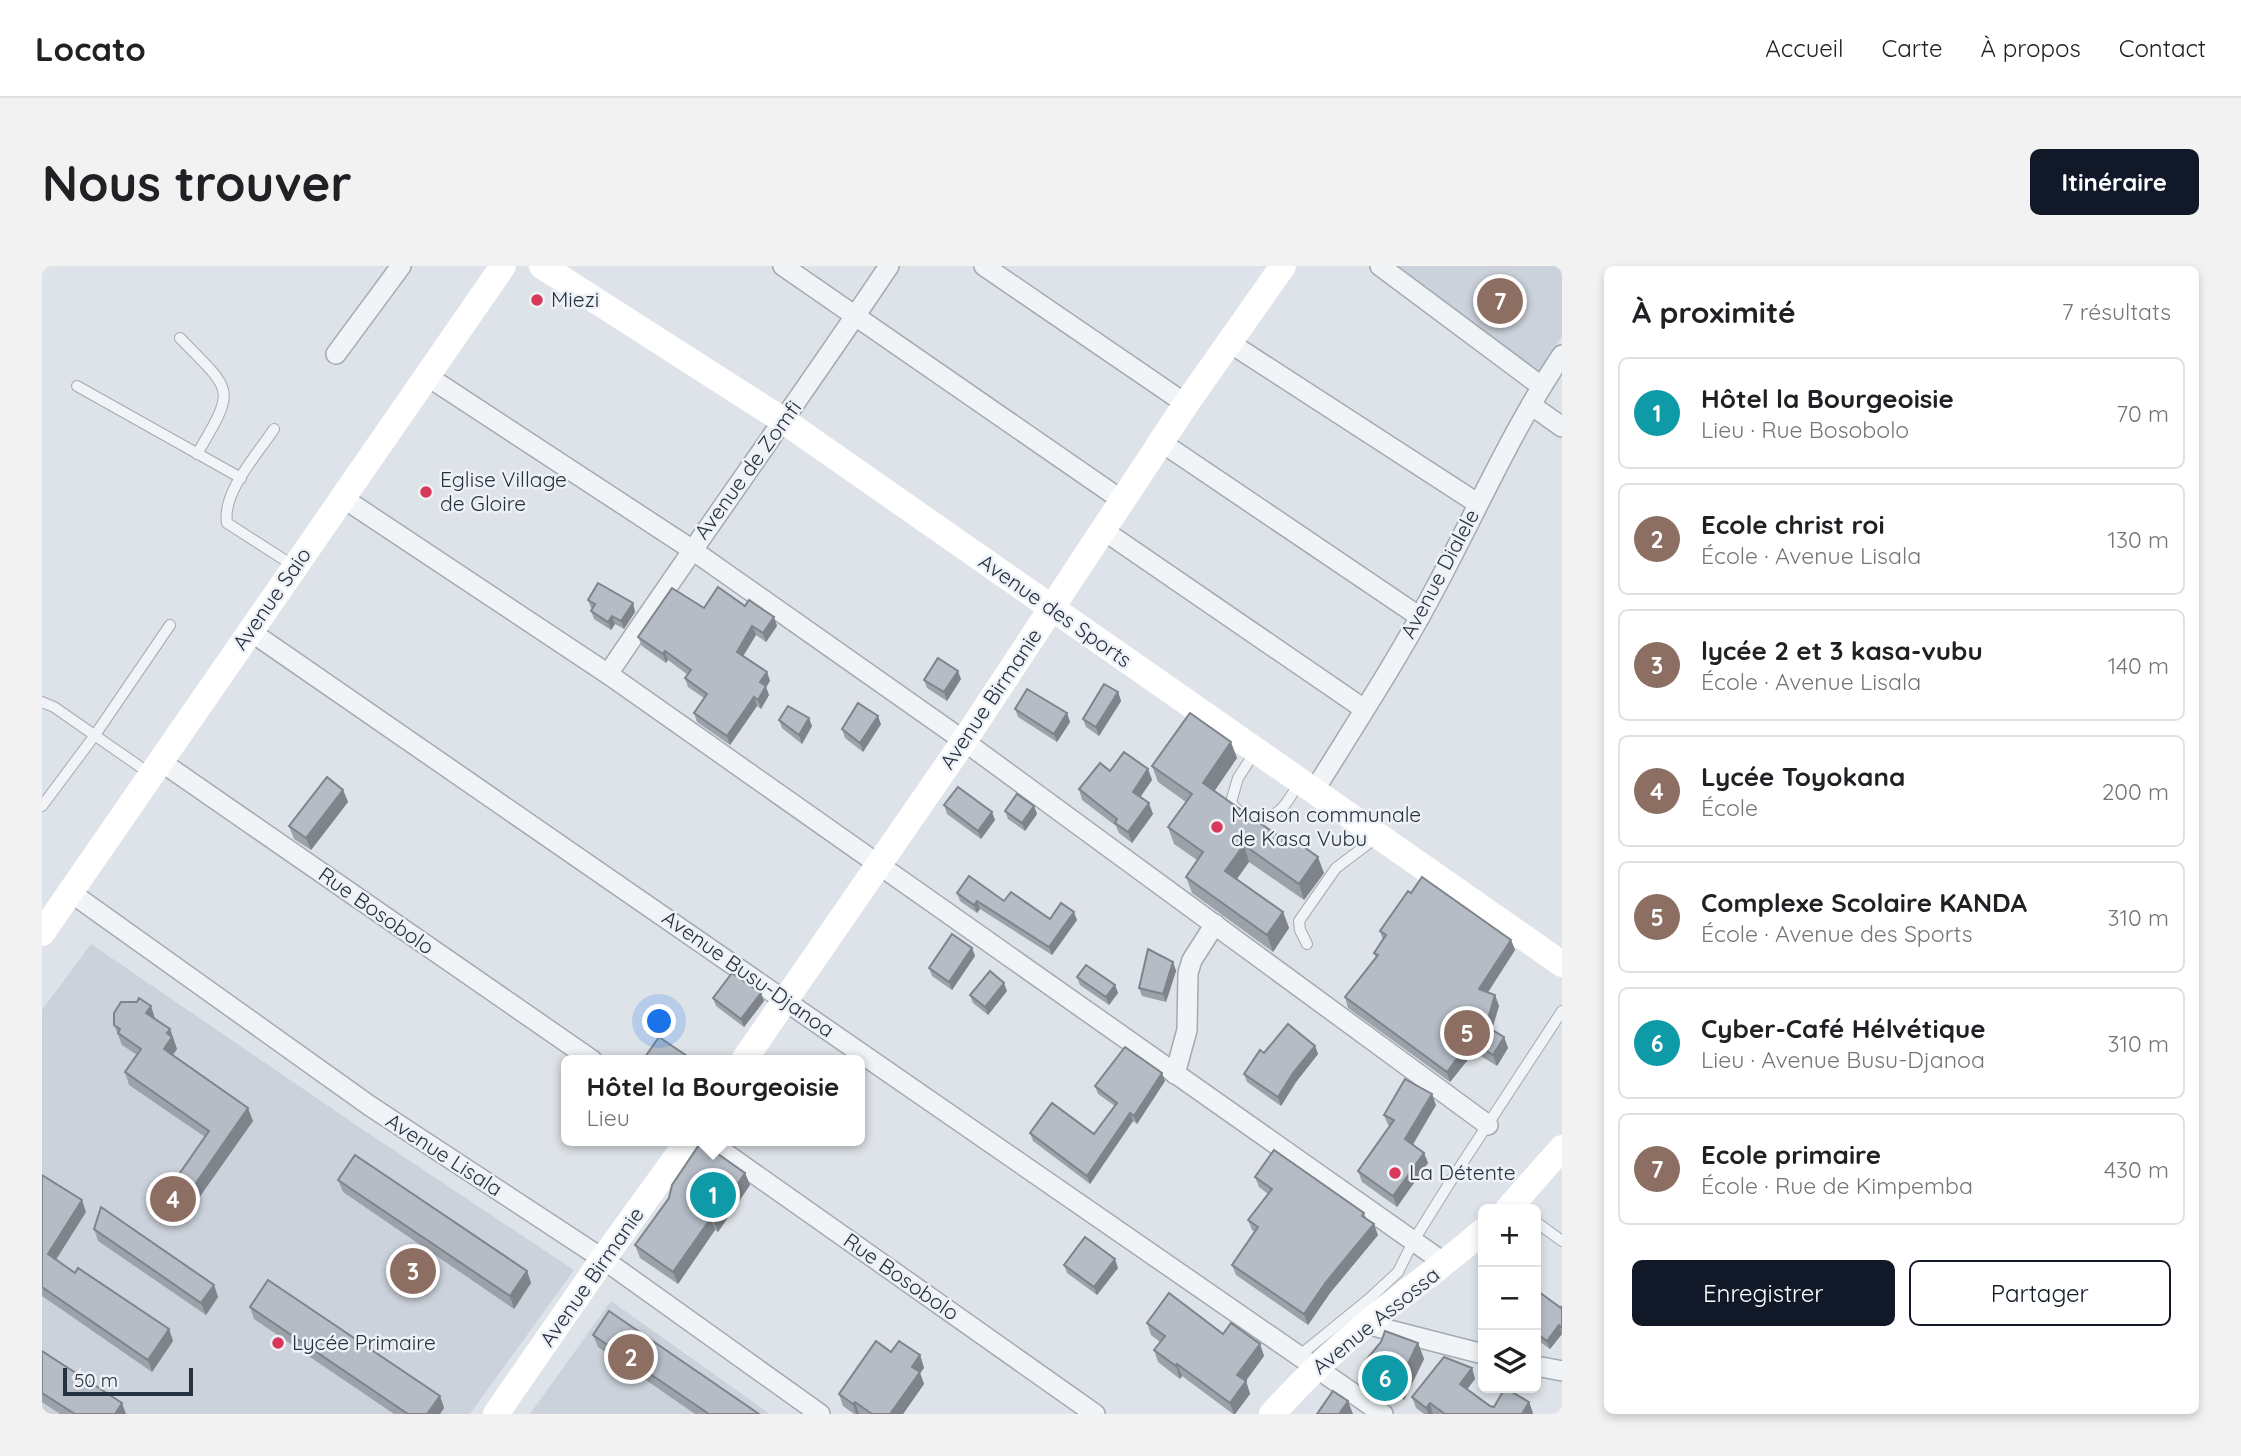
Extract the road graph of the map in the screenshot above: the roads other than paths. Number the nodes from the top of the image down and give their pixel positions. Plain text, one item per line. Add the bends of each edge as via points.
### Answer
1 (401, 266) edge
2 (503, 266) edge
3 (542, 266) edge
4 (783, 266) edge
5 (889, 266) edge
6 (984, 266) edge
7 (1283, 266) edge
8 (1380, 266) edge
9 (856, 316) junction
10 (180, 338) dead end
11 (1230, 343) junction
12 (336, 354) dead end
13 (1562, 355) edge
14 (427, 376) junction
15 (77, 386) dead end
16 (1541, 386) junction
17 (1186, 404) junction
18 (1531, 405) junction
19 (784, 421) junction
20 (1562, 427) edge
21 (274, 429) dead end
22 (1161, 442) junction
23 (197, 454) junction
24 (241, 478) junction
25 (343, 498) junction
26 (1123, 501) junction
27 (1477, 503) junction
28 (1103, 530) junction
29 (691, 549) junction
30 (295, 567) junction
31 (1052, 609) junction
32 (1420, 617) junction
33 (170, 625) dead end
34 (250, 631) junction
35 (608, 674) junction
36 (42, 702) edge
37 (1364, 709) junction
38 (95, 735) junction
39 (964, 741) junction
40 (1255, 751) junction
41 (156, 768) junction
42 (1307, 786) junction
43 (42, 806) edge
44 (1377, 836) junction
45 (878, 864) junction
46 (70, 892) junction
47 (1215, 924) junction
48 (42, 933) edge
49 (1307, 944) dead end
50 (1562, 964) edge
51 (786, 1000) junction
52 (1562, 1011) edge
53 (585, 1055) edge
54 (748, 1055) edge
55 (1175, 1074) junction
56 (1488, 1125) junction
57 (684, 1146) edge
58 (715, 1146) edge
59 (1562, 1148) edge
60 (1515, 1204) edge
61 (1541, 1226) edge
62 (1478, 1235) edge
63 (1413, 1240) junction
64 (1562, 1241) edge
65 (603, 1259) junction
66 (1446, 1264) junction
67 (1366, 1324) junction
68 (1478, 1353) edge
69 (1308, 1362) junction
70 (1541, 1367) edge
71 (1562, 1371) edge
72 (496, 1414) edge
73 (820, 1414) edge
74 (1095, 1414) edge
75 (1272, 1414) edge
76 (1383, 1414) edge

1 - 12 street
2 - 14 street, Avenue Saio
3 - 19 street, Avenue des Sports
4 - 9 street
5 - 9 street, Avenue de Zomfi
6 - 17 street
7 - 11 street, Avenue Birmanie
8 - 16 street
9 - 19 street, Avenue de Zomfi
9 - 26 street
10 - 23 lane via 222,381 226,394 222,412
11 - 17 street, Avenue Birmanie
11 - 27 street
13 - 16 street, Avenue Dialele
14 - 25 street, Avenue Saio
14 - 29 street
15 - 23 lane
16 - 18 street, Avenue Dialele
17 - 22 street, Avenue Birmanie
18 - 20 street
18 - 27 street, Avenue Dialele
19 - 29 street, Avenue de Zomfi
19 - 31 street, Avenue des Sports
21 - 24 lane
22 - 26 street, Avenue Birmanie
22 - 32 street
23 - 24 lane
24 - 30 lane via 229,495 226,523
25 - 30 street, Avenue Saio
25 - 35 street
26 - 28 street, Avenue Birmanie
27 - 32 street, Avenue Dialele
28 - 31 street, Avenue Birmanie
28 - 37 street
29 - 35 street, Avenue de Zomfi
29 - 39 street
30 - 34 street, Avenue Saio
31 - 39 street, Avenue Birmanie
31 - 40 street, Avenue des Sports
32 - 37 street, Avenue Dialele
33 - 38 lane
34 - 41 street, Avenue Saio
34 - 51 street, Avenue Busu-Djanoa
35 - 45 street
36 - 38 lane
37 - 42 street, Avenue Dialele
38 - 41 lane
38 - 43 lane
39 - 45 street, Avenue Birmanie
39 - 47 street
40 - 42 street, Avenue des Sports
40 - 42 lane via 1238,778 1230,802 1235,810 1247,817 1266,817 1280,811
41 - 46 street, Avenue Saio
41 - 53 street, Rue Bosobolo
42 - 44 street, Avenue des Sports
44 - 49 lane via 1336,868 1299,921
44 - 50 street, Avenue des Sports
45 - 51 street, Avenue Birmanie
45 - 55 street
46 - 48 street, Avenue Saio
46 - 65 street, Avenue Lisala via 370,1106
47 - 55 street via 1188,973 1187,1030
47 - 56 street
51 - 54 street, Avenue Birmanie
51 - 69 street, Avenue Busu-Djanoa
52 - 56 lane
55 - 63 street
56 - 63 lane
57 - 65 street, Avenue Birmanie
58 - 74 street, Rue Bosobolo
59 - 60 street
61 - 64 lane
62 - 66 street, Avenue Assossa
63 - 66 street
63 - 69 lane via 1391,1280
65 - 72 street, Avenue Birmanie
65 - 73 street, Avenue Lisala
66 - 67 street, Avenue Assossa
67 - 68 street
67 - 69 street, Avenue Assossa
69 - 75 street, Avenue Assossa
69 - 76 street, Avenue Busu-Djanoa
70 - 71 street

